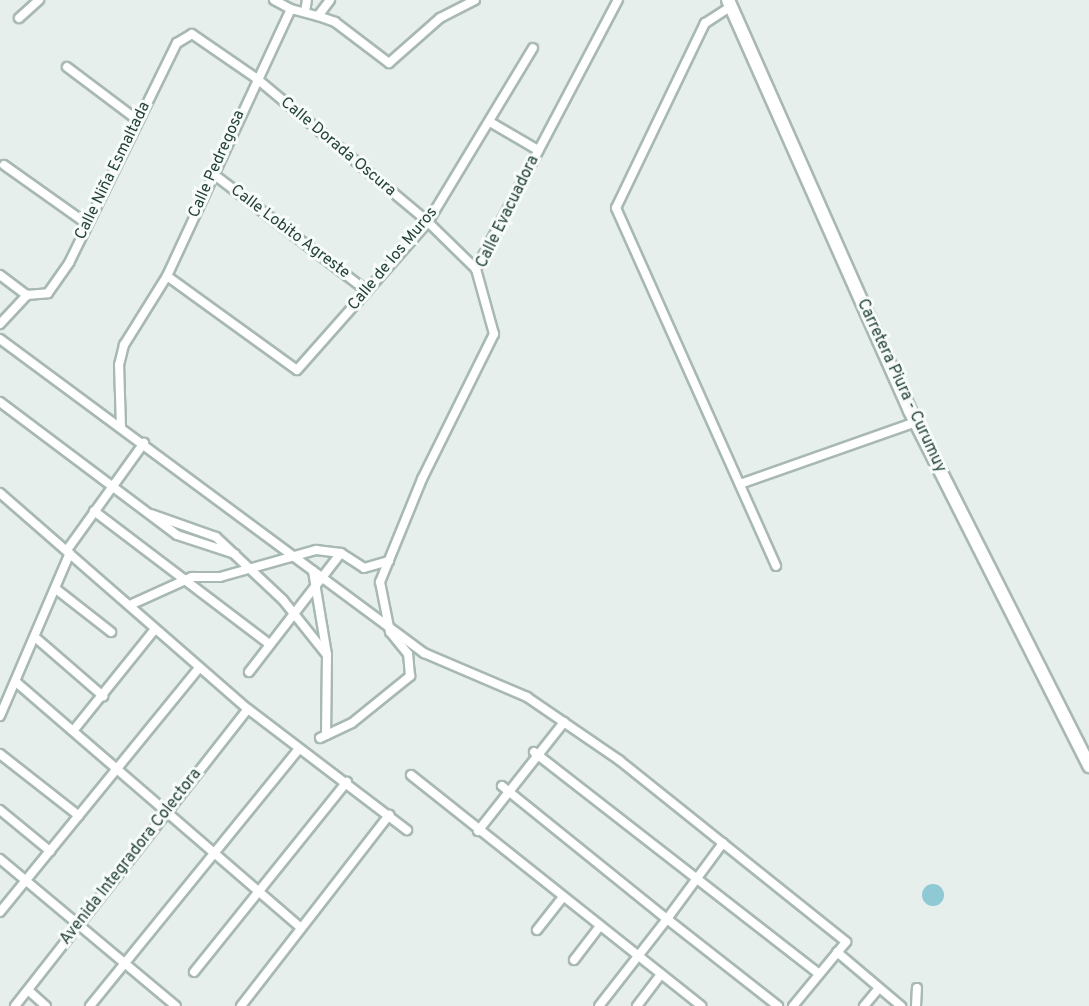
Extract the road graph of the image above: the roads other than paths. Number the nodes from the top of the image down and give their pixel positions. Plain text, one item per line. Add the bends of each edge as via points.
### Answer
1 (39, 0) edge
2 (274, 0) edge
3 (307, 0) edge
4 (330, 0) edge
5 (475, 0) edge
6 (618, 0) edge
7 (729, 3) edge
8 (291, 9) junction
9 (305, 12) junction
10 (318, 16) junction
11 (19, 18) dead end
12 (192, 34) joint
13 (533, 48) dead end
14 (67, 67) dead end
15 (256, 78) junction
16 (136, 119) junction
17 (490, 122) junction
18 (538, 150) junction
19 (4, 165) dead end
20 (212, 173) junction
21 (428, 222) junction
22 (87, 224) junction
23 (476, 269) junction
24 (0, 275) edge
25 (167, 276) junction
26 (367, 291) junction
27 (27, 295) junction
28 (0, 324) edge
29 (0, 339) edge
30 (0, 402) edge
31 (916, 422) junction
32 (121, 427) junction
33 (144, 443) junction
34 (740, 484) junction
35 (112, 487) junction
36 (0, 493) edge
37 (94, 511) junction
38 (69, 551) junction
39 (341, 553) junction
40 (293, 557) junction
41 (389, 561) junction
42 (776, 566) dead end
43 (251, 569) junction
44 (315, 576) junction
45 (184, 579) junction
46 (56, 589) junction
47 (130, 606) junction
48 (292, 612) junction
49 (388, 623) junction
50 (156, 629) junction
51 (111, 632) dead end
52 (36, 638) junction
53 (270, 644) junction
54 (327, 655) junction
55 (199, 668) junction
56 (249, 672) dead end
57 (16, 682) junction
58 (103, 696) junction
59 (248, 709) junction
60 (0, 716) edge
61 (564, 722) junction
62 (73, 731) junction
63 (299, 749) junction
64 (0, 754) edge
65 (537, 754) junction
66 (1089, 766) edge
67 (116, 770) junction
68 (411, 776) dead end
69 (347, 782) junction
70 (506, 789) junction
71 (0, 810) edge
72 (166, 811) junction
73 (389, 815) junction
74 (79, 816) junction
75 (407, 830) dead end
76 (478, 831) junction
77 (723, 843) junction
78 (50, 851) junction
79 (216, 856) junction
80 (0, 859) edge
81 (696, 879) junction
82 (26, 881) junction
83 (257, 890) junction
84 (563, 897) junction
85 (0, 912) edge
86 (667, 919) junction
87 (79, 925) junction
88 (600, 926) junction
89 (301, 928) junction
90 (537, 930) dead end
91 (837, 952) junction
92 (638, 956) junction
93 (574, 960) dead end
94 (126, 964) junction
95 (194, 972) dead end
96 (661, 974) junction
97 (819, 974) junction
98 (879, 988) junction
99 (916, 988) dead end
100 (28, 990) junction
101 (698, 1005) edge
102 (15, 1006) edge
103 (46, 1006) edge
104 (90, 1006) edge
105 (176, 1006) edge
106 (241, 1006) edge
107 (599, 1006) edge
108 (637, 1006) edge
109 (778, 1006) edge
110 (793, 1006) edge
111 (864, 1006) edge
112 (901, 1006) edge
113 (916, 1006) edge

1 - 11 street
2 - 8 street
3 - 9 street
4 - 10 street
5 - 10 street via 440,18 389,63 335,22
6 - 18 street, Calle Evacuadora
7 - 31 main road, Carretera Piura - Curumuy
7 - 34 street via 705,23 616,208
8 - 9 street
8 - 15 street, Calle Pedregosa
9 - 10 street
12 - 15 street, Calle Dorada Oscura
12 - 16 street, Calle Niña Esmaltada via 177,43
13 - 17 street, Calle de los Muros
14 - 16 street
15 - 20 street, Calle Pedregosa
15 - 21 street, Calle Dorada Oscura
16 - 22 street, Calle Niña Esmaltada
17 - 18 street
17 - 21 street, Calle de los Muros
18 - 23 street, Calle Evacuadora
19 - 22 street
20 - 25 street, Calle Pedregosa
20 - 26 street, Calle Lobito Agreste
21 - 23 street, Calle Dorada Oscura
21 - 26 street, Calle de los Muros
22 - 27 street, Calle Niña Esmaltada via 48,294
23 - 41 street, Calle Evacuadora via 494,334 422,479
24 - 27 street
25 - 26 street, Calle de los Muros via 297,370
25 - 32 street, Calle Pedregosa via 120,360
27 - 28 street
29 - 32 street
30 - 35 street
31 - 34 street
31 - 66 main road, Carretera Piura - Curumuy
32 - 33 street
33 - 35 street
33 - 40 street
34 - 42 street
35 - 37 street
35 - 43 street via 177,535 235,554
36 - 38 street
37 - 38 street
37 - 45 street
38 - 46 street
38 - 47 street
39 - 40 street via 316,550
39 - 41 street via 364,568
39 - 44 street
40 - 43 street
40 - 44 street
41 - 49 street, Calle Evacuadora via 379,590
43 - 45 street
43 - 48 street
44 - 48 street
44 - 49 street
44 - 54 street
45 - 47 street
45 - 53 street
46 - 51 street
46 - 52 street
47 - 50 street
48 - 53 street
48 - 54 street
49 - 54 street via 408,654 410,676 364,715 323,736
49 - 61 street via 424,653 512,689
50 - 55 street
50 - 58 street
52 - 57 street
52 - 58 street
53 - 56 street
55 - 59 street
55 - 67 street
57 - 60 street
57 - 62 street
58 - 62 street
59 - 63 street
59 - 72 street, Avenida Integradora Colectora
61 - 65 street
61 - 77 street
62 - 67 street
63 - 69 street
63 - 79 street
64 - 74 street
65 - 70 street
65 - 81 street
67 - 72 street
67 - 74 street
68 - 76 street
69 - 73 street
69 - 83 street
70 - 76 street
70 - 86 street
71 - 78 street
72 - 79 street
72 - 87 street, Avenida Integradora Colectora
73 - 75 street
73 - 89 street
74 - 78 street
76 - 84 street
77 - 81 street
77 - 91 street via 846,942
78 - 82 street
79 - 83 street
79 - 94 street
80 - 82 street
81 - 86 street
81 - 97 street
82 - 85 street
82 - 87 street
83 - 89 street
83 - 95 street
84 - 88 street
84 - 90 street
86 - 92 street
86 - 109 street
87 - 94 street
87 - 100 street, Avenida Integradora Colectora
88 - 92 street
88 - 93 street
89 - 106 street
91 - 97 street
91 - 98 street
92 - 96 street
92 - 107 street
94 - 104 street
94 - 105 street
96 - 101 street
96 - 108 street
97 - 110 street
98 - 111 street
98 - 112 street
99 - 113 street
100 - 102 street, Avenida Integradora Colectora
100 - 103 street

